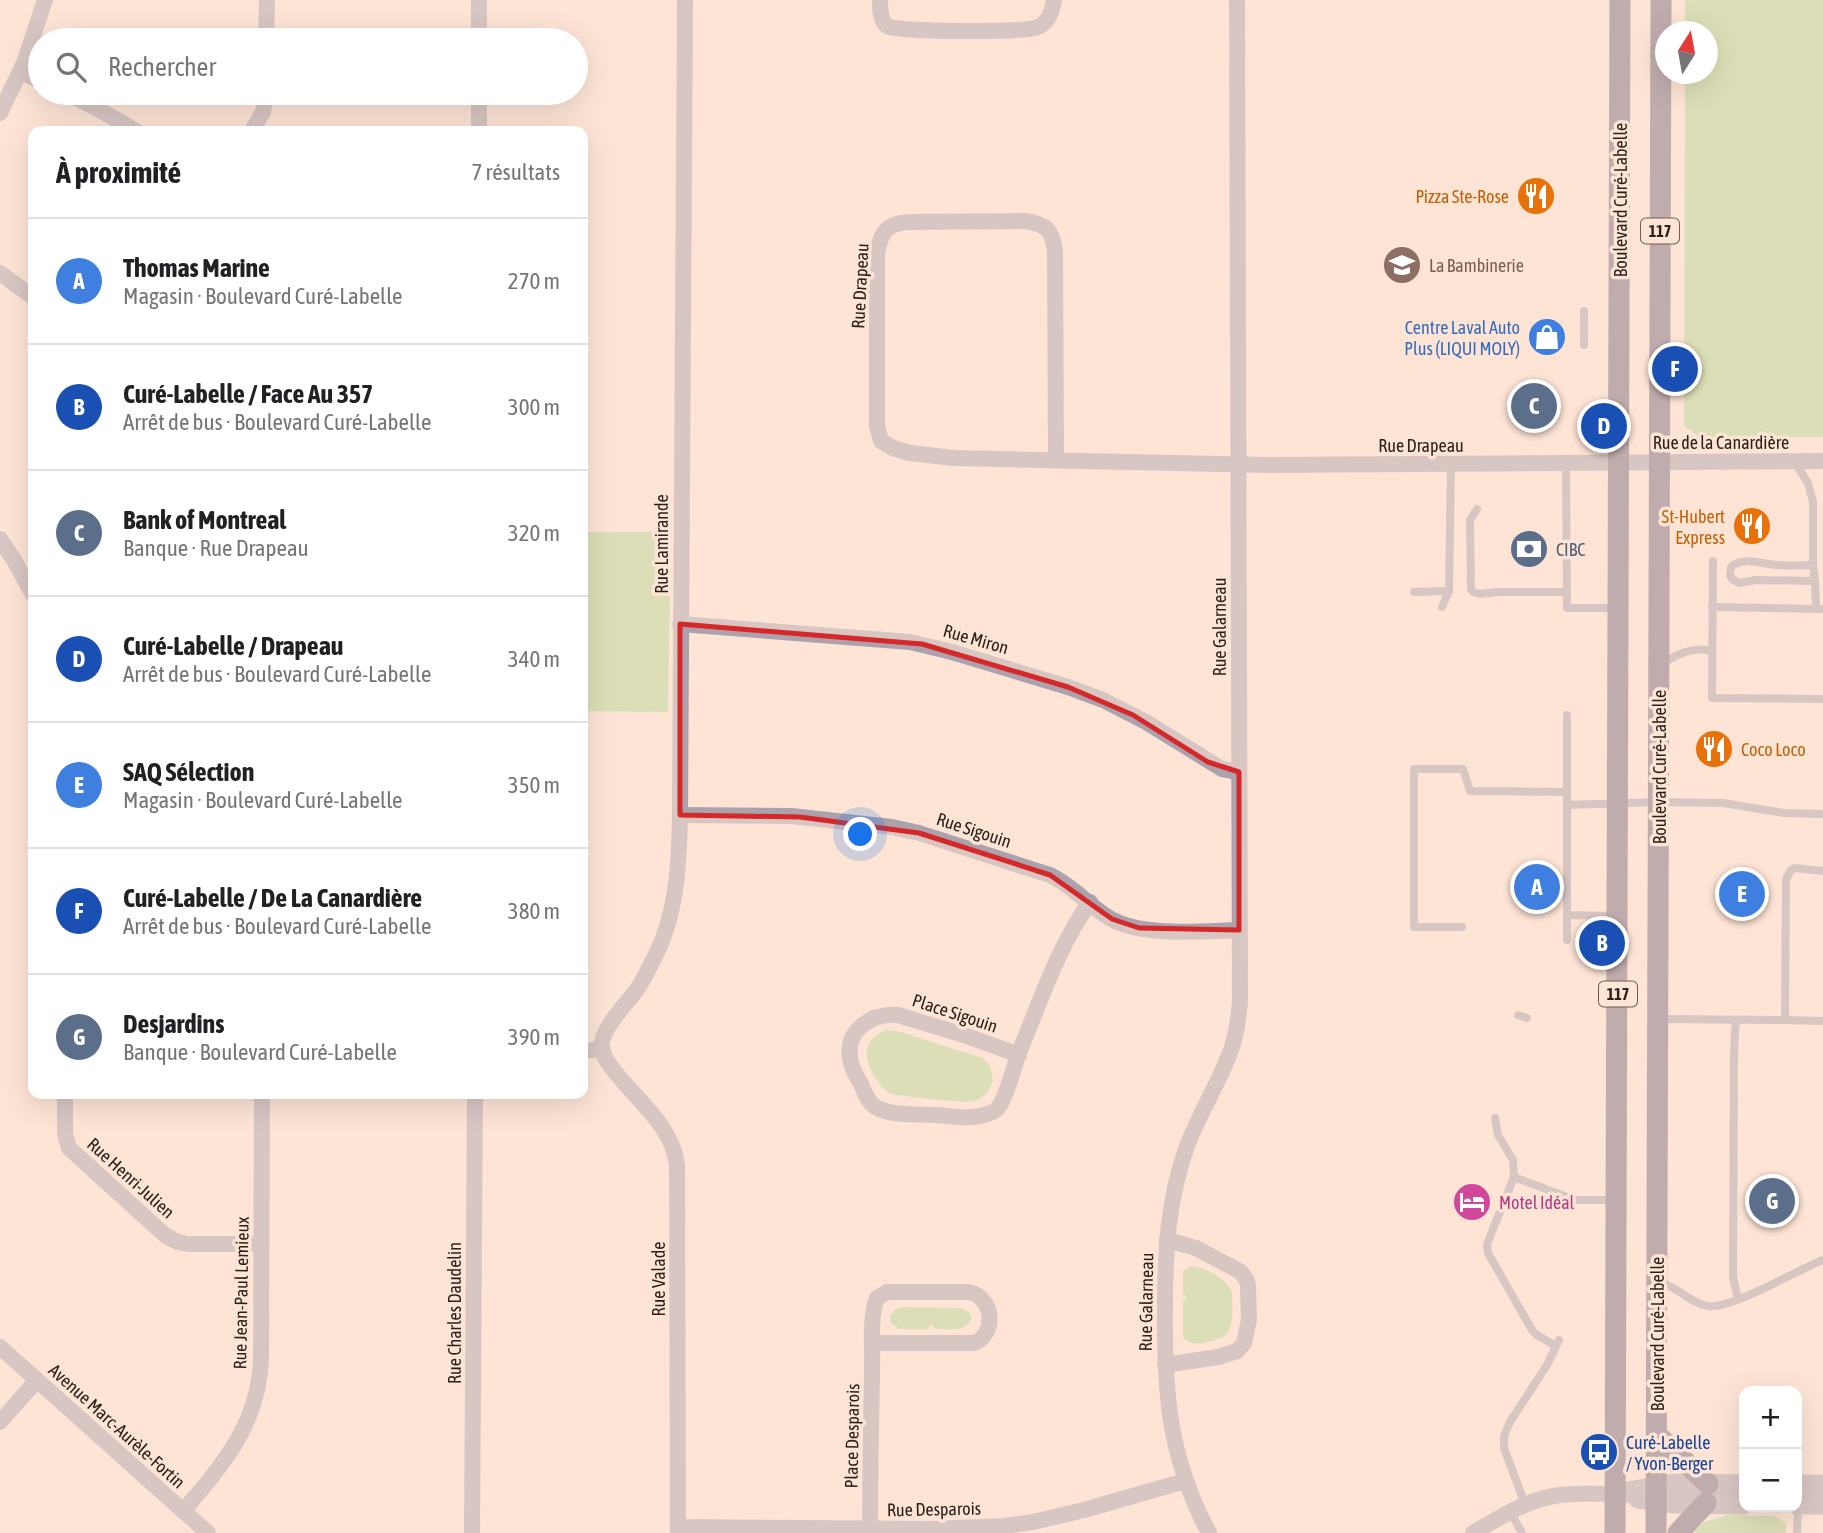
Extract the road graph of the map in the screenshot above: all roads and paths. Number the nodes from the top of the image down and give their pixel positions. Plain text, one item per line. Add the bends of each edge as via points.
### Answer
1 (45, 0) edge
2 (267, 0) edge
3 (479, 0) edge
4 (685, 0) edge
5 (880, 0) edge
6 (1054, 0) edge
7 (1237, 0) edge
8 (1620, 0) edge
9 (1661, 0) edge
10 (36, 28) edge
11 (266, 28) edge
12 (479, 28) edge
13 (28, 51) edge
14 (21, 72) junction
15 (28, 75) edge
16 (90, 105) edge
17 (264, 105) edge
18 (479, 105) edge
19 (0, 113) edge
20 (127, 126) edge
21 (255, 126) edge
22 (479, 126) edge
23 (0, 274) edge
24 (28, 294) edge
25 (1584, 311) dead end
26 (1584, 345) dead end
27 (1056, 461) junction
28 (1794, 461) junction
29 (1823, 461) edge
30 (1660, 462) junction
31 (1566, 463) junction
32 (1619, 463) junction
33 (1239, 464) junction
34 (1451, 464) junction
35 (1477, 509) dead end
36 (0, 539) edge
37 (1713, 561) dead end
38 (1812, 565) junction
39 (27, 570) edge
40 (1815, 581) junction
41 (1449, 591) junction
42 (1414, 592) dead end
43 (1567, 592) junction
44 (1441, 607) dead end
45 (1713, 607) junction
46 (1618, 608) junction
47 (1819, 609) edge
48 (680, 624) junction
49 (1712, 651) junction
50 (1659, 665) junction
51 (1823, 699) edge
52 (1567, 715) dead end
53 (1239, 772) junction
54 (1567, 792) junction
55 (1658, 802) junction
56 (1618, 804) junction
57 (1567, 805) junction
58 (1823, 814) edge
59 (680, 815) junction
60 (1823, 871) edge
61 (1090, 902) junction
62 (1567, 915) junction
63 (1618, 916) junction
64 (1462, 927) dead end
65 (1239, 930) junction
66 (1567, 940) dead end
67 (1658, 1019) junction
68 (1736, 1020) junction
69 (1785, 1020) junction
70 (1823, 1021) edge
71 (602, 1049) junction
72 (588, 1050) edge
73 (1019, 1055) junction
74 (65, 1099) edge
75 (262, 1099) edge
76 (475, 1099) edge
77 (1495, 1118) dead end
78 (1514, 1177) junction
79 (1617, 1200) junction
80 (1167, 1240) junction
81 (261, 1244) junction
82 (1823, 1260) edge
83 (1657, 1283) junction
84 (1738, 1299) junction
85 (873, 1343) junction
86 (0, 1347) edge
87 (1165, 1365) junction
88 (37, 1381) junction
89 (0, 1422) edge
90 (1657, 1435) junction
91 (1185, 1480) junction
92 (1802, 1485) edge
93 (1823, 1485) edge
94 (1739, 1486) edge
95 (1616, 1494) junction
96 (1656, 1494) junction
97 (1707, 1494) junction
98 (1739, 1503) edge
99 (1802, 1504) edge
100 (1823, 1504) edge
101 (1518, 1508) junction
102 (183, 1511) junction
103 (1797, 1512) edge
104 (870, 1529) junction
105 (678, 1530) edge
106 (208, 1533) edge
107 (472, 1533) edge
108 (1209, 1533) edge
109 (1473, 1533) edge
110 (1522, 1533) edge
111 (1615, 1533) edge
112 (1656, 1533) edge
113 (1678, 1533) edge
114 (1797, 1533) edge

1 - 10 street
2 - 11 street
3 - 12 street
4 - 48 street, Rue Lamirande
5 - 6 street via 883,21 891,28 907,30 1034,29 1048,19
7 - 33 street, Rue Galarneau
8 - 32 main road, Boulevard Curé-Labelle / 117
9 - 30 main road, Boulevard Curé-Labelle / 117
13 - 14 street
14 - 15 street
14 - 19 street
16 - 20 street
17 - 21 street
18 - 22 street
23 - 24 street
25 - 26 lane
27 - 27 street, Rue Drapeau via 1055,251 1051,233 1039,223 1024,221 909,222 889,227 877,254 877,426 881,440 901,450 954,458
27 - 33 street, Rue Drapeau
28 - 29 street, Rue de la Canardière
28 - 30 street, Rue de la Canardière
28 - 38 lane via 1806,477 1813,502
30 - 32 street, Rue de la Canardière
30 - 50 main road, Boulevard Curé-Labelle / 117
31 - 32 street, Rue Drapeau
31 - 34 street, Rue Drapeau
31 - 43 lane
32 - 46 main road, Boulevard Curé-Labelle / 117
33 - 34 street, Rue Drapeau
33 - 53 street, Rue Galarneau
34 - 41 lane
35 - 43 lane via 1470,520 1473,592
36 - 39 street
37 - 45 lane
38 - 40 lane
38 - 40 lane via 1738,562 1730,575 1739,583
40 - 47 lane
41 - 42 lane
41 - 44 lane
43 - 46 lane via 1567,608
45 - 47 lane
45 - 49 lane
46 - 56 main road, Boulevard Curé-Labelle / 117
48 - 53 street, Rue Miron via 932,646 1103,700 1208,762
48 - 59 street, Rue Lamirande
49 - 50 lane via 1691,650
49 - 51 lane via 1712,698
50 - 55 main road, Boulevard Curé-Labelle / 117
52 - 54 lane
53 - 65 street, Rue Galarneau
54 - 57 lane
54 - 64 lane via 1470,792 1463,769 1414,769 1414,927
55 - 56 lane
55 - 58 lane via 1723,803
55 - 67 main road, Boulevard Curé-Labelle / 117
56 - 57 lane
56 - 63 main road, Boulevard Curé-Labelle / 117
57 - 62 lane
59 - 61 street, Rue Sigouin via 791,816 892,827 1040,870
59 - 71 street, Rue Lamirande via 676,887 667,926 640,985 605,1032
60 - 69 lane via 1795,868 1786,878
61 - 65 street, Rue Sigouin via 1112,919 1139,928
61 - 73 street, Place Sigouin via 1064,944
62 - 63 lane
62 - 66 lane
63 - 79 main road, Boulevard Curé-Labelle / 117
65 - 80 street, Rue Galarneau via 1240,1000 1235,1035 1183,1157
67 - 68 lane
67 - 83 main road, Boulevard Curé-Labelle / 117
68 - 69 lane
68 - 84 lane via 1733,1277
69 - 70 lane
71 - 72 street
71 - 105 street, Rue Valade via 615,1072 668,1135 675,1152
73 - 73 street, Place Sigouin via 997,1109 970,1117 876,1107 853,1070 850,1048 865,1023 890,1014
74 - 81 street, Rue Henri-Julien via 69,1148 166,1236 188,1244
75 - 81 street, Rue Jean-Paul Lemieux
76 - 107 street, Rue Charles Daudelin
77 - 78 lane via 1498,1135 1513,1160
78 - 79 lane via 1574,1200
78 - 101 lane via 1487,1245 1488,1253 1532,1330 1558,1343 1504,1436
79 - 95 main road, Boulevard Curé-Labelle / 117
80 - 87 street, Rue Galarneau
80 - 87 street, Rue Galarneau via 1196,1248 1241,1272 1248,1286 1248,1320 1244,1343 1237,1351
81 - 102 street, Rue Jean-Paul Lemieux via 261,1369 256,1398 232,1451
82 - 84 lane
83 - 84 lane via 1708,1306
83 - 90 main road, Boulevard Curé-Labelle / 117
85 - 85 street, Place Desparois via 978,1342 988,1328 988,1307 979,1295 969,1292 887,1293 877,1298 875,1305
85 - 104 street, Place Desparois
86 - 88 street, Avenue Marc-Aurèle-Fortin
87 - 91 street, Rue Galarneau via 1171,1422
88 - 89 street
88 - 102 street, Avenue Marc-Aurèle-Fortin
90 - 96 main road, Boulevard Curé-Labelle / 117
90 - 97 main road via 1677,1452
91 - 104 street, Rue Desparois via 1019,1525
91 - 108 street, Rue Galarneau
92 - 93 street
94 - 97 street
95 - 96 street
95 - 101 street via 1561,1495
95 - 111 main road, Boulevard Curé-Labelle / 117
96 - 97 street via 1675,1484
96 - 112 main road, Boulevard Curé-Labelle / 117
97 - 98 street
97 - 113 main road
99 - 100 street
101 - 109 street
101 - 110 lane
102 - 106 street, Avenue Marc-Aurèle-Fortin
103 - 114 lane
104 - 105 street, Rue Desparois

